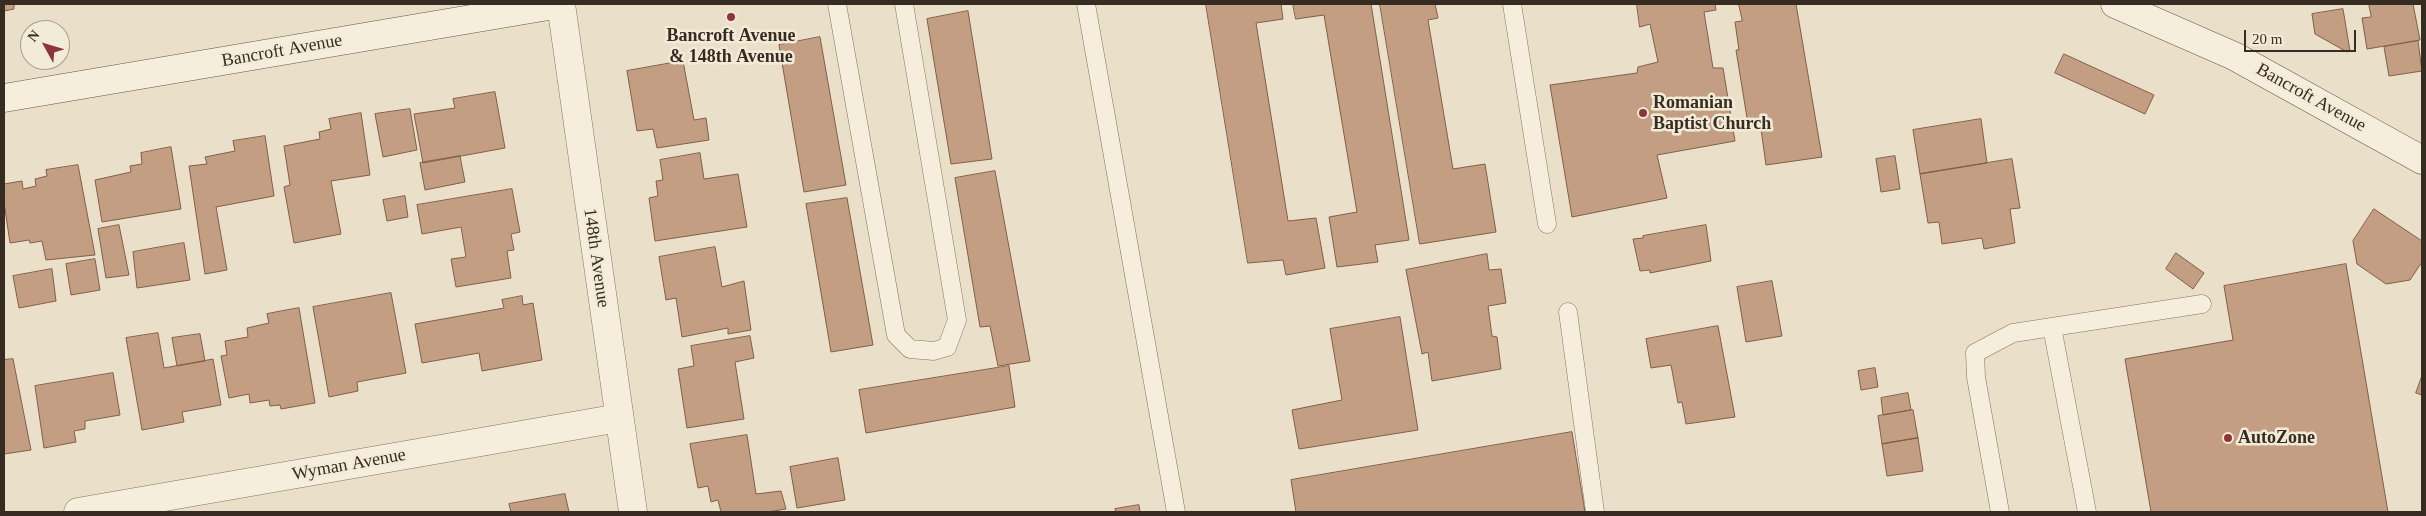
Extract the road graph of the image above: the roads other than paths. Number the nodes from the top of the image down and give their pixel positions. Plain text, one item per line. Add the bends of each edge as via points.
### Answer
1 (560, 4) edge
2 (837, 4) edge
3 (904, 4) edge
4 (1086, 4) edge
5 (1512, 4) edge
6 (2115, 4) edge
7 (4, 98) edge
8 (2422, 160) edge
9 (1547, 224) dead end
10 (2202, 304) dead end
11 (1568, 312) dead end
12 (2052, 327) junction
13 (619, 418) junction
14 (78, 512) edge
15 (633, 512) edge
16 (1176, 512) edge
17 (1595, 512) edge
18 (2000, 512) edge
19 (2086, 512) edge

1 - 7 street, Bancroft Avenue
1 - 13 street, 148th Avenue
2 - 3 lane via 896,335 910,349 934,351 947,347 957,320
4 - 16 lane
5 - 9 lane
6 - 8 street, Bancroft Avenue via 2234,56
10 - 12 lane
11 - 17 lane
12 - 18 lane via 2013,333 1975,352 1976,378
12 - 19 lane
13 - 14 street, Wyman Avenue
13 - 15 street, 148th Avenue

